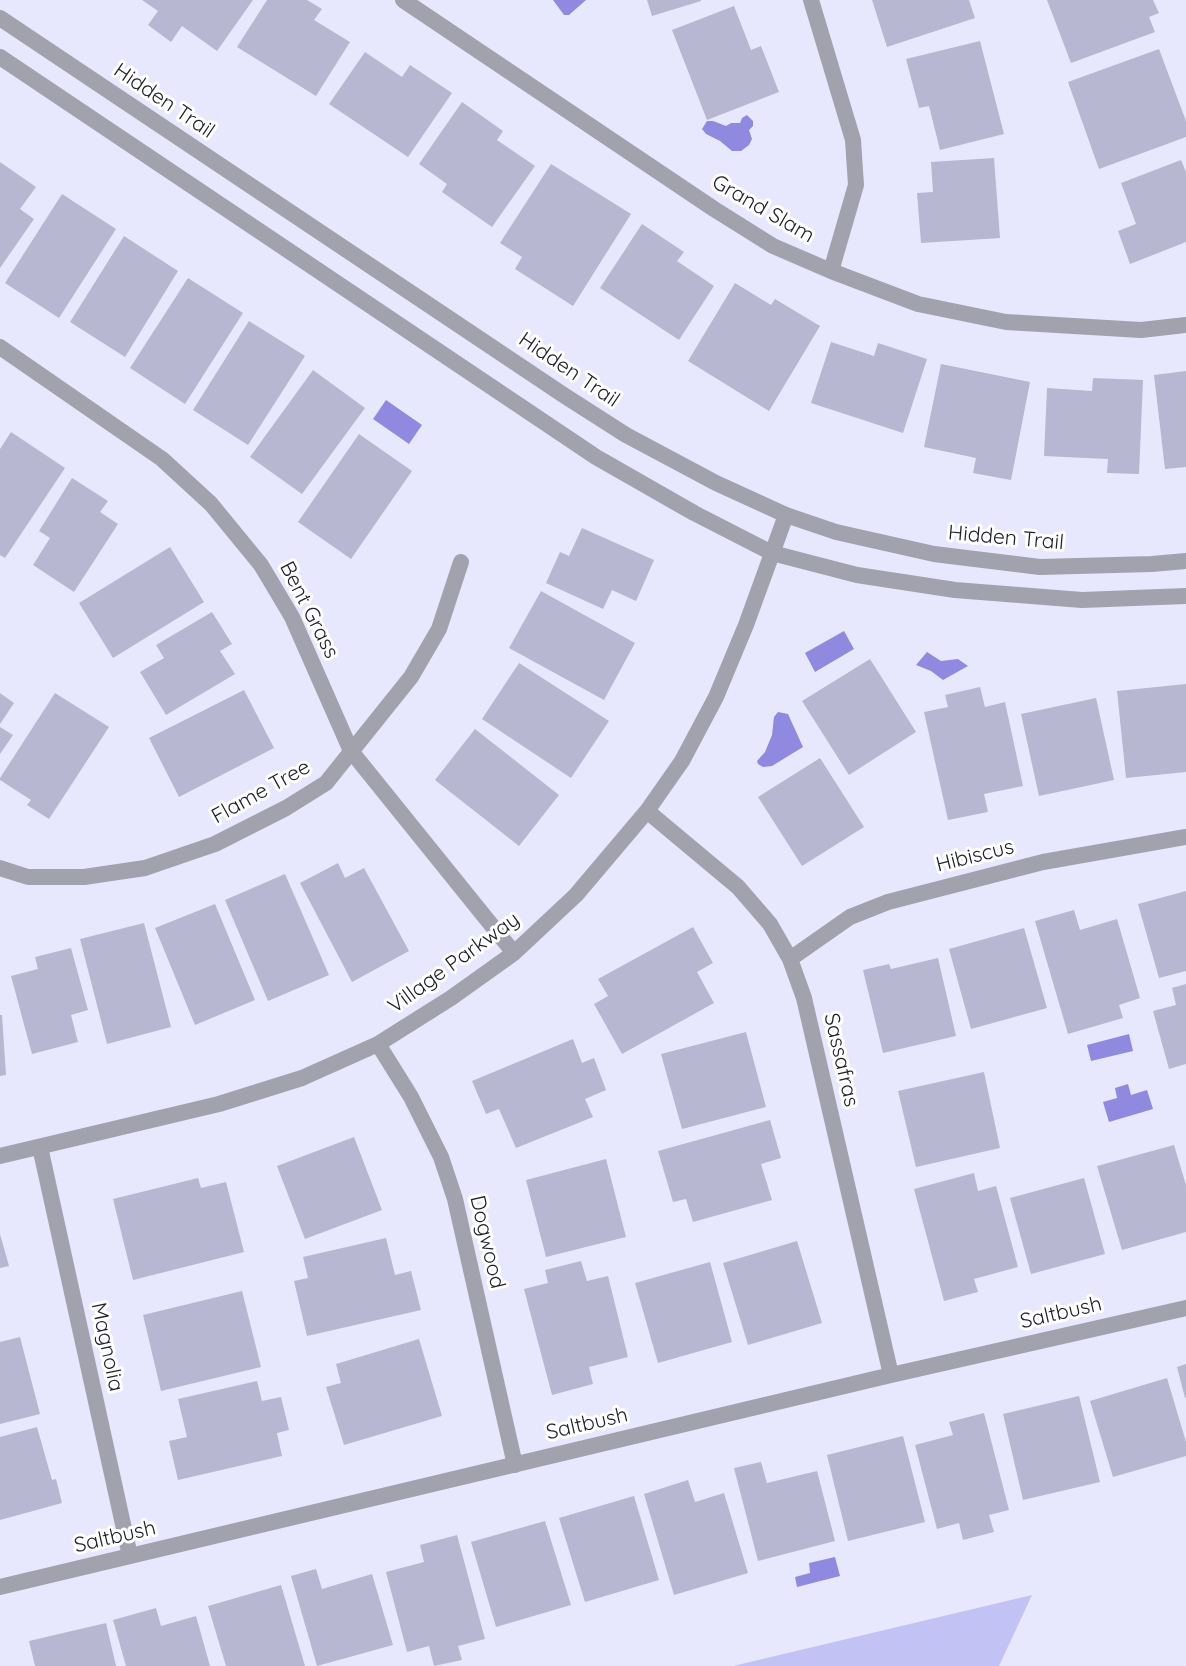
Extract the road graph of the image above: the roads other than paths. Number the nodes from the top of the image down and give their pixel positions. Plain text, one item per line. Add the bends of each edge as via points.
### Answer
1 (403, 0) edge
2 (811, 0) edge
3 (0, 18) edge
4 (0, 57) edge
5 (831, 271) junction
6 (1186, 325) edge
7 (0, 346) edge
8 (786, 515) junction
9 (772, 553) junction
10 (1186, 561) edge
11 (461, 562) dead end
12 (1186, 596) edge
13 (351, 751) junction
14 (647, 811) junction
15 (1186, 837) edge
16 (0, 868) edge
17 (514, 953) junction
18 (790, 958) junction
19 (378, 1044) junction
20 (40, 1147) junction
21 (0, 1156) edge
22 (1186, 1308) edge
23 (891, 1375) junction
24 (515, 1465) junction
25 (130, 1556) junction
26 (0, 1587) edge

1 - 5 street, Grand Slam via 714,209 774,246
2 - 5 street via 852,140 856,185
3 - 8 street, Hidden Trail via 626,435
4 - 9 street via 596,457
5 - 6 street, Grand Slam via 918,304 1006,322 1141,330
7 - 13 street, Bent Grass via 162,459 211,504 261,565 292,617
8 - 9 street, Village Parkway
8 - 10 street, Hidden Trail via 836,532 934,554 1040,567
9 - 12 street via 857,575 955,590 1082,600
9 - 14 street, Village Parkway via 716,697 682,762
11 - 13 street, Flame Tree via 439,629 411,677
13 - 16 street, Flame Tree via 326,783 286,808 215,844 145,868 84,877 28,877
13 - 17 street, Bent Grass
14 - 17 street, Village Parkway via 576,895
14 - 18 street, Sassafras via 738,887 770,924
15 - 18 street, Hibiscus via 1043,862 888,902 850,917
17 - 19 street, Village Parkway
18 - 23 street, Sassafras via 804,998
19 - 20 street, Village Parkway via 302,1078 219,1104
19 - 24 street, Dogwood via 411,1097 441,1157
20 - 21 street, Village Parkway
20 - 25 street, Magnolia
22 - 23 street, Saltbush
23 - 24 street, Saltbush
24 - 25 street, Saltbush
25 - 26 street, Saltbush

